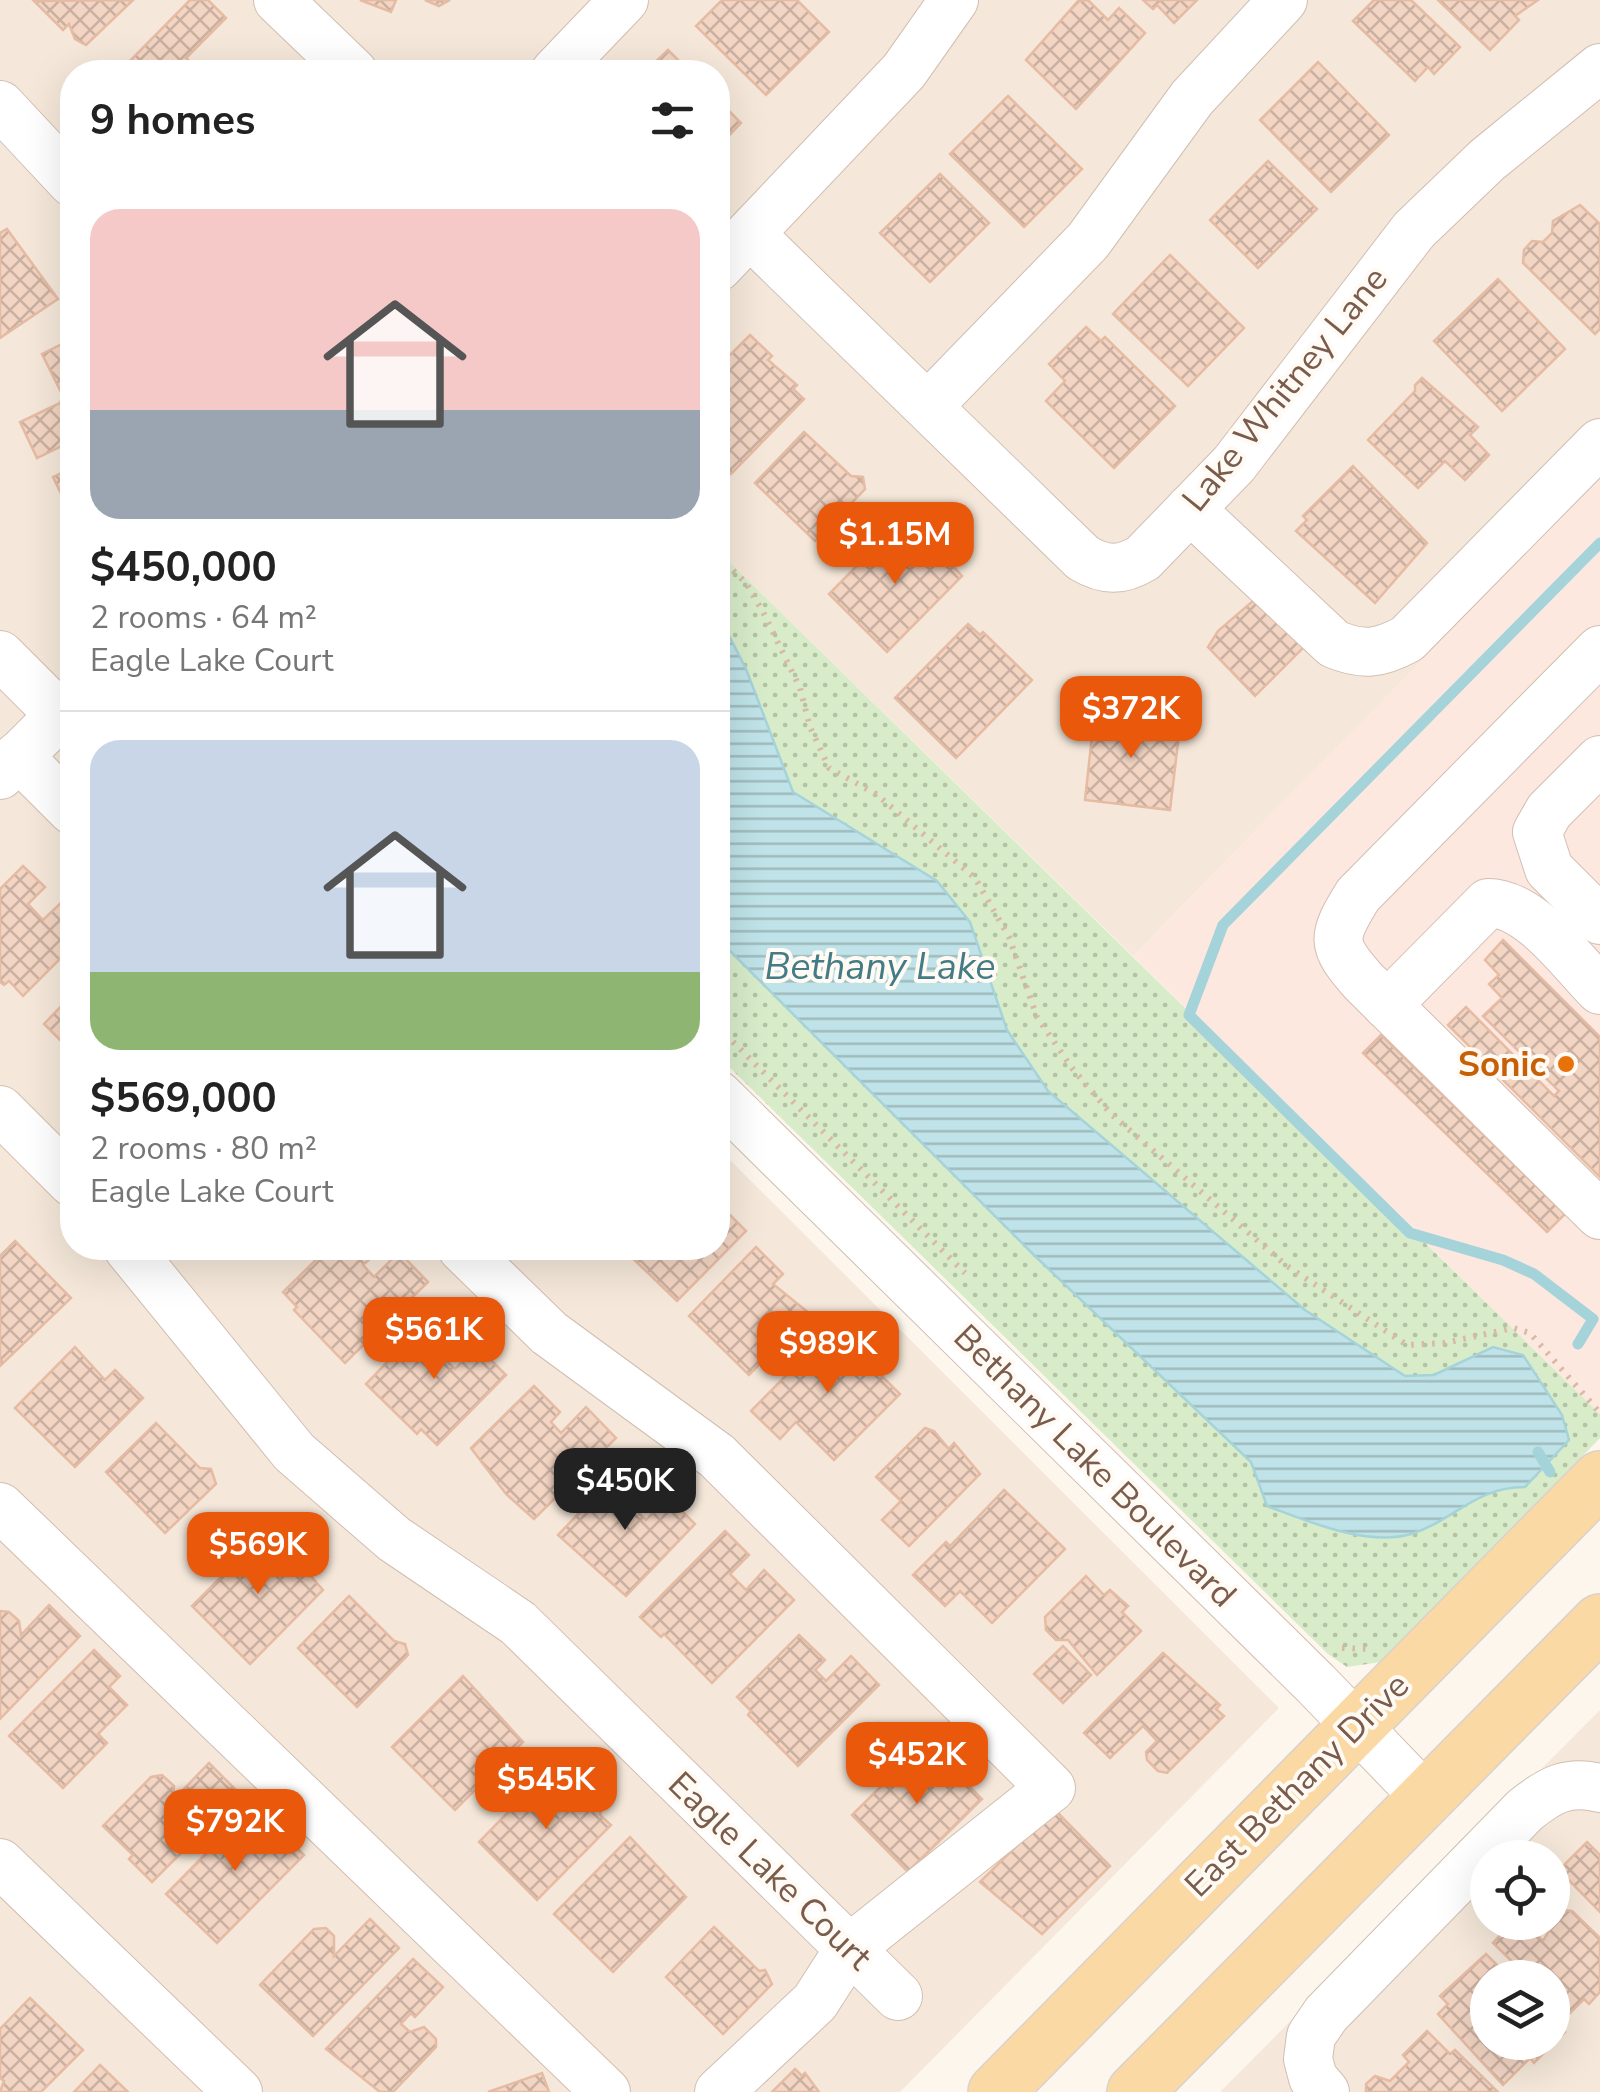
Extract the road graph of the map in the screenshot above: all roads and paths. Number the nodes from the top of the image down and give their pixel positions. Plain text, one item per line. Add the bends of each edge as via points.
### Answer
1 (278, 0) edge
2 (624, 0) edge
3 (954, 0) edge
4 (1283, 0) edge
5 (340, 60) edge
6 (566, 60) edge
7 (1600, 68) edge
8 (0, 104) edge
9 (60, 169) edge
10 (750, 234) junction
11 (730, 255) edge
12 (929, 405) junction
13 (1600, 443) edge
14 (1190, 509) junction
15 (730, 568) edge
16 (1600, 650) edge
17 (0, 656) edge
18 (1548, 702) junction
19 (60, 703) edge
20 (60, 714) edge
21 (1600, 753) edge
22 (1600, 760) edge
23 (9, 766) edge
24 (60, 802) edge
25 (1600, 920) edge
26 (1600, 990) edge
27 (1387, 1005) junction
28 (730, 1039) edge
29 (730, 1107) edge
30 (0, 1110) edge
31 (60, 1170) edge
32 (1600, 1216) edge
33 (138, 1260) edge
34 (474, 1260) edge
35 (967, 1276) dead end
36 (1600, 1413) edge
37 (1600, 1480) edge
38 (0, 1507) edge
39 (1600, 1622) edge
40 (1327, 1634) dead end
41 (1384, 1649) dead end
42 (1357, 1725) junction
43 (1600, 1788) edge
44 (1426, 1798) junction
45 (0, 1862) edge
46 (850, 1948) junction
47 (898, 1996) dead end
48 (238, 2092) edge
49 (606, 2092) edge
50 (719, 2092) edge
51 (996, 2092) edge
52 (1135, 2092) edge
53 (1325, 2092) edge

1 - 5 street
2 - 6 street
3 - 10 street via 904,71
4 - 12 street via 1192,98 1088,241
7 - 14 street, Lake Whitney Lane via 1414,230 1282,406
8 - 9 street
10 - 11 street
10 - 12 street, Lake Whitney Lane
12 - 14 street, Lake Whitney Lane via 1097,566 1129,566 1143,558
13 - 14 street via 1407,639 1381,653 1334,644
15 - 36 path via 763,612 829,768 876,794 975,878 1009,938 1037,1017 1112,1115 1287,1266 1406,1345 1512,1328 1530,1333
16 - 18 street
17 - 19 street
18 - 21 street
18 - 27 street via 1358,896 1337,929 1339,954
20 - 23 street
22 - 25 street via 1537,832 1548,870
23 - 24 street
26 - 27 street via 1526,916 1499,902 1488,903
27 - 32 street
28 - 35 path
29 - 42 street, Bethany Lake Boulevard
30 - 31 street
33 - 46 street, Eagle Lake Court via 294,1452 394,1538 518,1624
34 - 46 street via 549,1333 717,1456 1051,1788
37 - 42 main road, East Bethany Drive
38 - 49 street
39 - 44 main road
40 - 41 path via 1341,1648
42 - 44 street, Bethany Lake Boulevard
42 - 51 main road, East Bethany Drive
43 - 53 street via 1552,1788 1524,1810 1338,2000 1311,2036 1308,2059
44 - 52 main road
45 - 48 street
46 - 47 street, Eagle Lake Court
46 - 50 street via 815,2002

